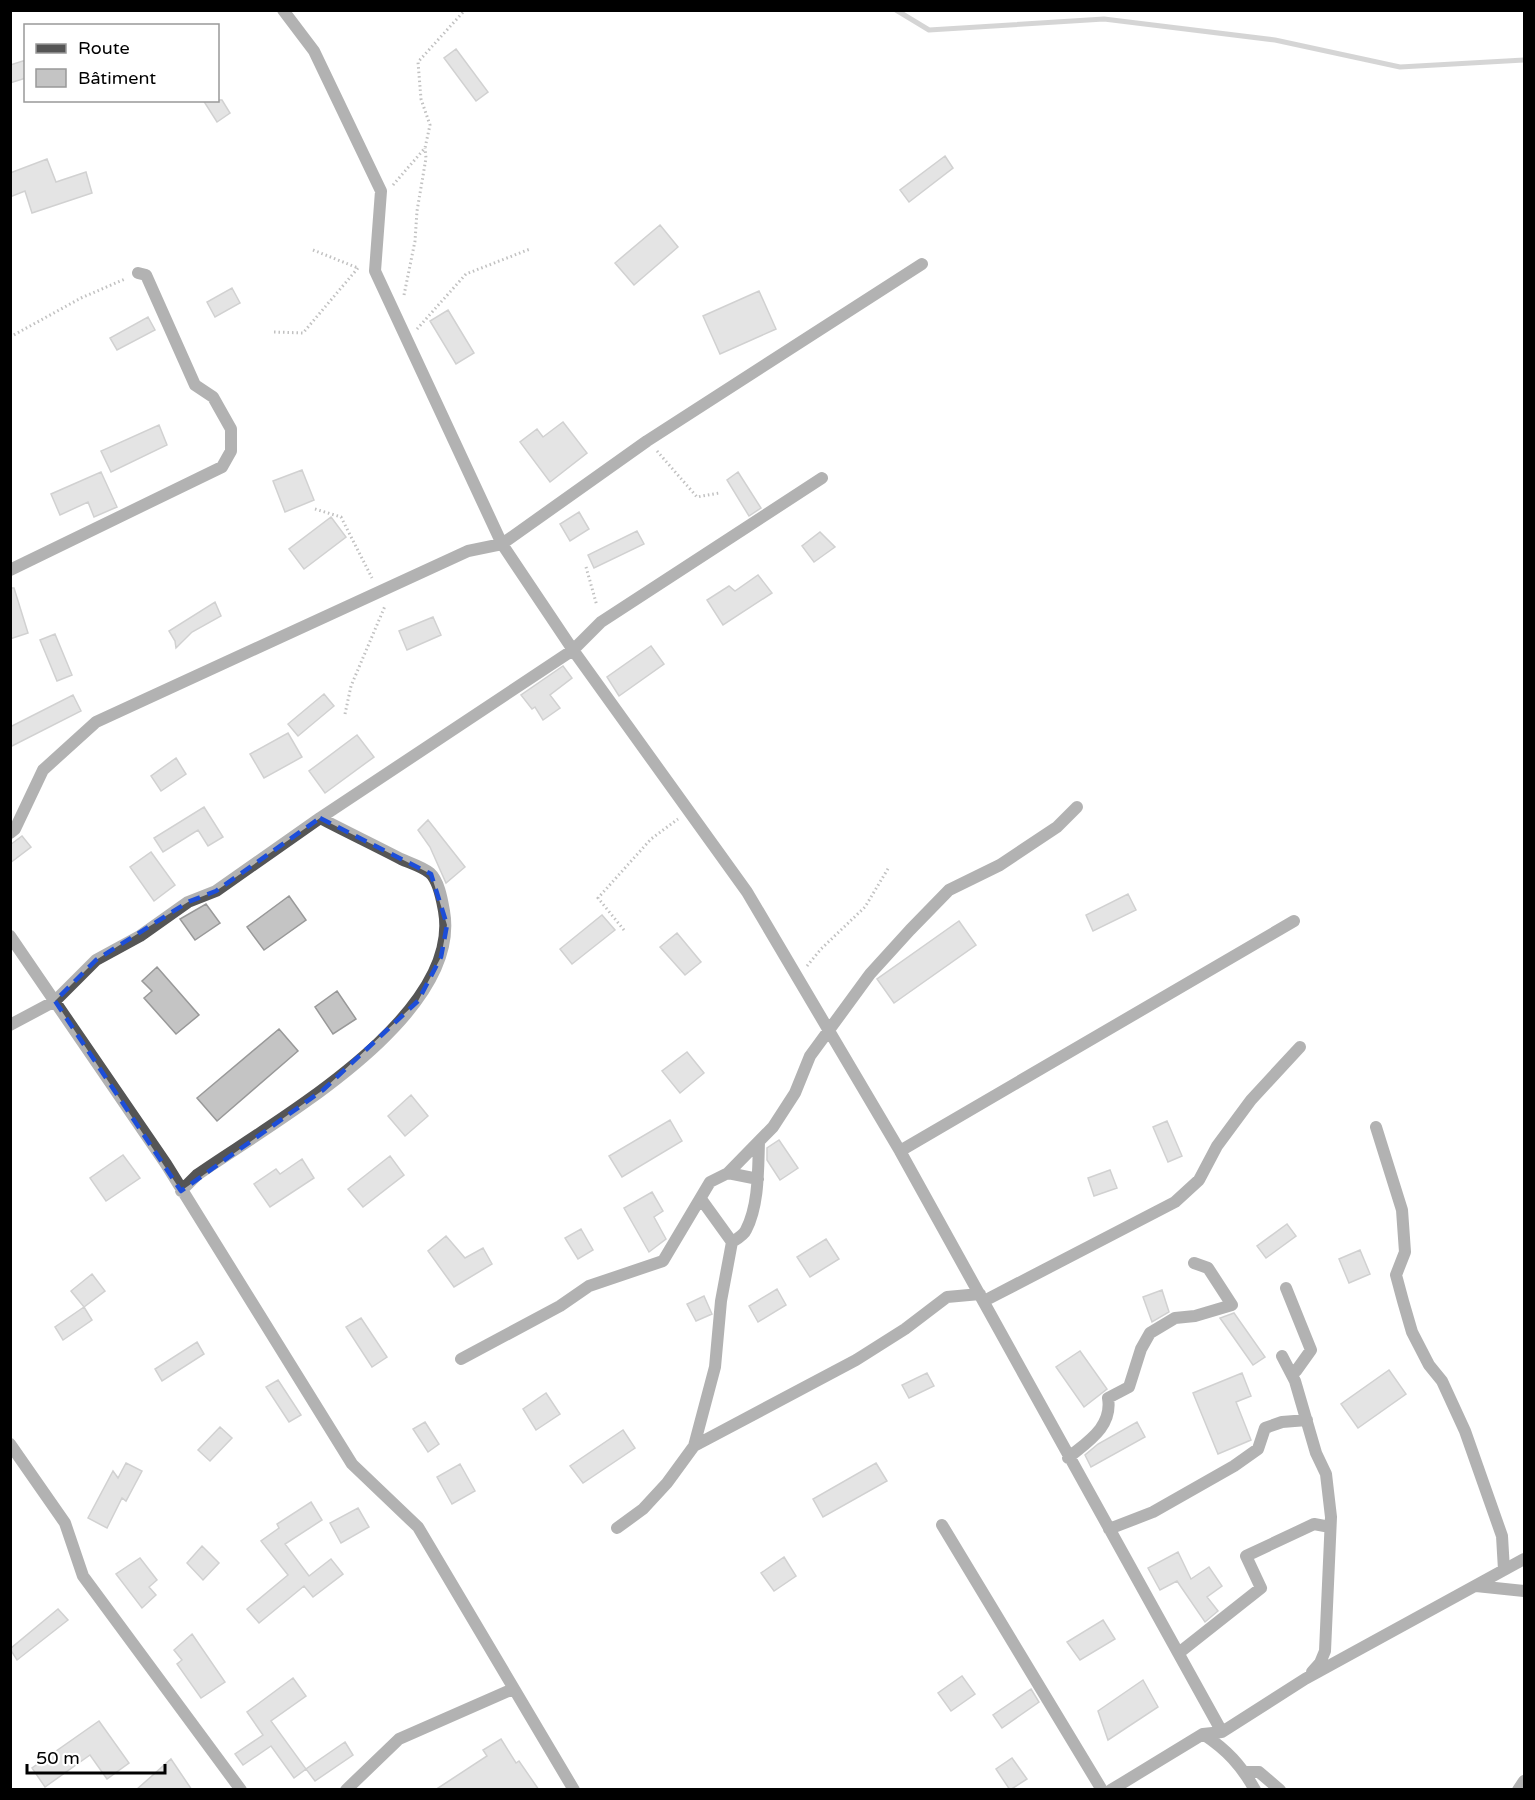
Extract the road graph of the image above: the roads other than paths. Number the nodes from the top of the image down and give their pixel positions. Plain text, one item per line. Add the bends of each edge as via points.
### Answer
1 (283, 10) edge
2 (922, 264) dead end
3 (138, 273) road end
4 (822, 478) dead end
5 (502, 544) junction
6 (10, 570) edge
7 (573, 650) junction
8 (1077, 807) dead end
9 (320, 818) junction
10 (10, 833) edge
11 (1294, 921) dead end
12 (10, 936) edge
13 (55, 1001) junction
14 (10, 1025) edge
15 (829, 1030) junction
16 (1300, 1047) dead end
17 (1376, 1127) dead end
18 (759, 1142) junction
19 (900, 1150) junction
20 (728, 1173) junction
21 (758, 1179) junction
22 (181, 1191) junction
23 (701, 1199) junction
24 (732, 1242) junction
25 (1194, 1263) dead end
26 (1286, 1288) dead end
27 (982, 1298) junction
28 (1282, 1356) dead end
29 (461, 1359) dead end
30 (1290, 1371) junction
31 (1307, 1420) junction
32 (10, 1444) edge
33 (694, 1446) junction
34 (1068, 1458) junction
35 (942, 1525) dead end
36 (1330, 1527) junction
37 (617, 1528) dead end
38 (1109, 1529) junction
39 (1524, 1559) edge
40 (1504, 1570) junction
41 (1476, 1586) junction
42 (1524, 1591) edge
43 (1180, 1652) junction
44 (1305, 1679) junction
45 (513, 1689) junction
46 (1222, 1732) junction
47 (1203, 1734) junction
48 (1245, 1772) junction
49 (1524, 1781) edge
50 (241, 1790) edge
51 (346, 1790) edge
52 (574, 1790) edge
53 (1102, 1790) edge
54 (1111, 1790) edge
55 (1255, 1790) edge
56 (1280, 1790) edge
57 (1518, 1790) edge

1 - 5 street via 314,51 381,191 375,271
2 - 5 street via 647,441
3 - 6 street via 146,275 195,385 213,397 231,429 231,451 222,467
4 - 7 street via 601,622
5 - 7 street
5 - 10 street via 468,551 96,722 43,770
7 - 9 street
7 - 15 street via 747,892
8 - 15 street via 1058,827 1000,866 949,890 870,974
9 - 13 street via 216,891 188,902 140,936 96,960
9 - 22 street via 431,874 447,925 441,957 418,1001 360,1060
11 - 19 street
12 - 13 street
13 - 14 street
13 - 22 street
15 - 18 street via 810,1056 795,1093
15 - 19 street
16 - 27 street via 1251,1100 1217,1146 1199,1180 1175,1202
17 - 40 street via 1402,1210 1405,1252 1396,1275 1403,1300 1413,1332 1466,1431 1502,1536
18 - 20 street
18 - 21 street
19 - 27 street
20 - 21 street
20 - 23 street via 710,1182
21 - 24 street via 746,1232
22 - 45 street via 352,1464 418,1527
23 - 24 street
23 - 29 street via 663,1261 589,1286 560,1306
24 - 33 street via 715,1367
25 - 34 street via 1208,1268 1232,1305 1175,1318 1150,1333 1129,1387 1108,1398 1106,1422
26 - 30 street via 1311,1350 1296,1371
27 - 33 street via 947,1297 856,1360
27 - 34 street
28 - 30 street
30 - 31 street
31 - 36 street via 1326,1474
31 - 38 street via 1265,1428 1258,1449 1234,1466 1153,1512
32 - 50 street via 65,1523 83,1576
33 - 37 street via 659,1492
34 - 38 street
35 - 53 street
36 - 43 street via 1314,1524 1246,1556 1262,1588
36 - 44 street via 1325,1651
38 - 43 street
39 - 40 street
40 - 41 street
41 - 42 street
41 - 44 street
43 - 46 street
44 - 46 street
45 - 51 street via 399,1739
45 - 52 street
46 - 47 street
47 - 48 street via 1222,1746
47 - 54 street
48 - 55 street
48 - 56 street via 1259,1772
49 - 57 street

